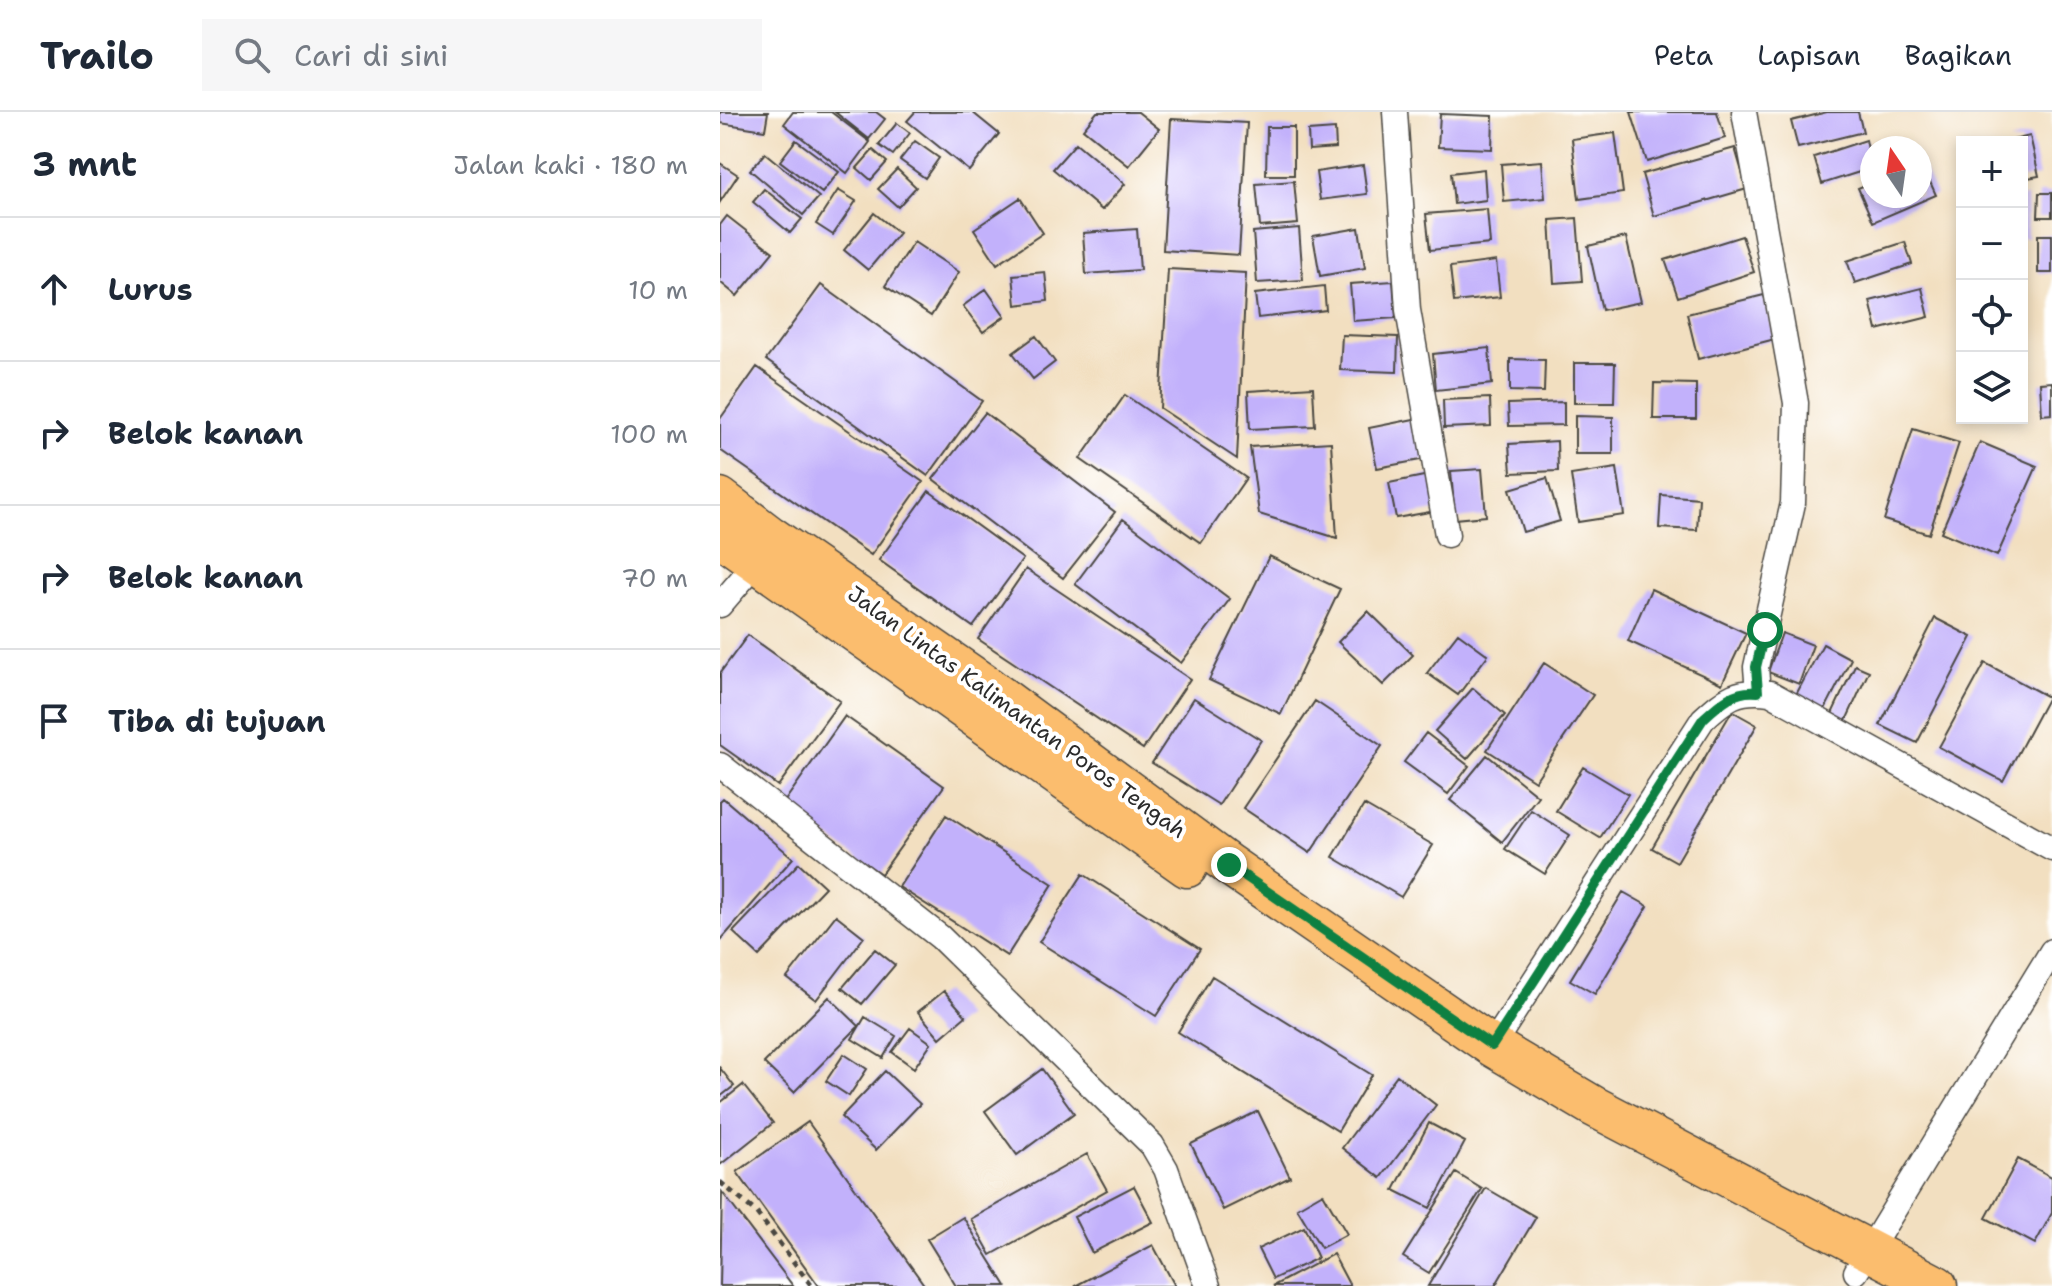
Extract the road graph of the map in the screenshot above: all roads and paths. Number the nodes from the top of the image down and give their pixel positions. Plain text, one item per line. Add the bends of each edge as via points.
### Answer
1 (1395, 112) edge
2 (1744, 112) edge
3 (720, 498) edge
4 (1447, 535) dead end
5 (720, 536) edge
6 (756, 563) junction
7 (720, 605) edge
8 (1758, 692) junction
9 (720, 765) edge
10 (2052, 849) edge
11 (2052, 951) edge
12 (1492, 1046) junction
13 (720, 1182) edge
14 (1869, 1270) edge
15 (812, 1286) edge
16 (1208, 1286) edge
17 (1937, 1286) edge

1 - 4 street via 1408,310
2 - 8 street via 1796,403 1793,503 1756,667
3 - 12 main road, Jalan Lintas Kalimantan Poros Tengah via 1229,865
5 - 6 main road, Jalan Lintas Kalimantan Poros Tengah
6 - 7 street
6 - 14 main road, Jalan Lintas Kalimantan Poros Tengah via 1360,990 1478,1067 1582,1130
8 - 10 street via 1770,693
8 - 12 street via 1747,690 1725,699 1703,719
9 - 16 street via 940,937 1152,1145 1166,1169
11 - 14 street
12 - 14 main road, Jalan Lintas Kalimantan Poros Tengah
13 - 15 path via 756,1212
14 - 17 main road, Jalan Lintas Kalimantan Poros Tengah

